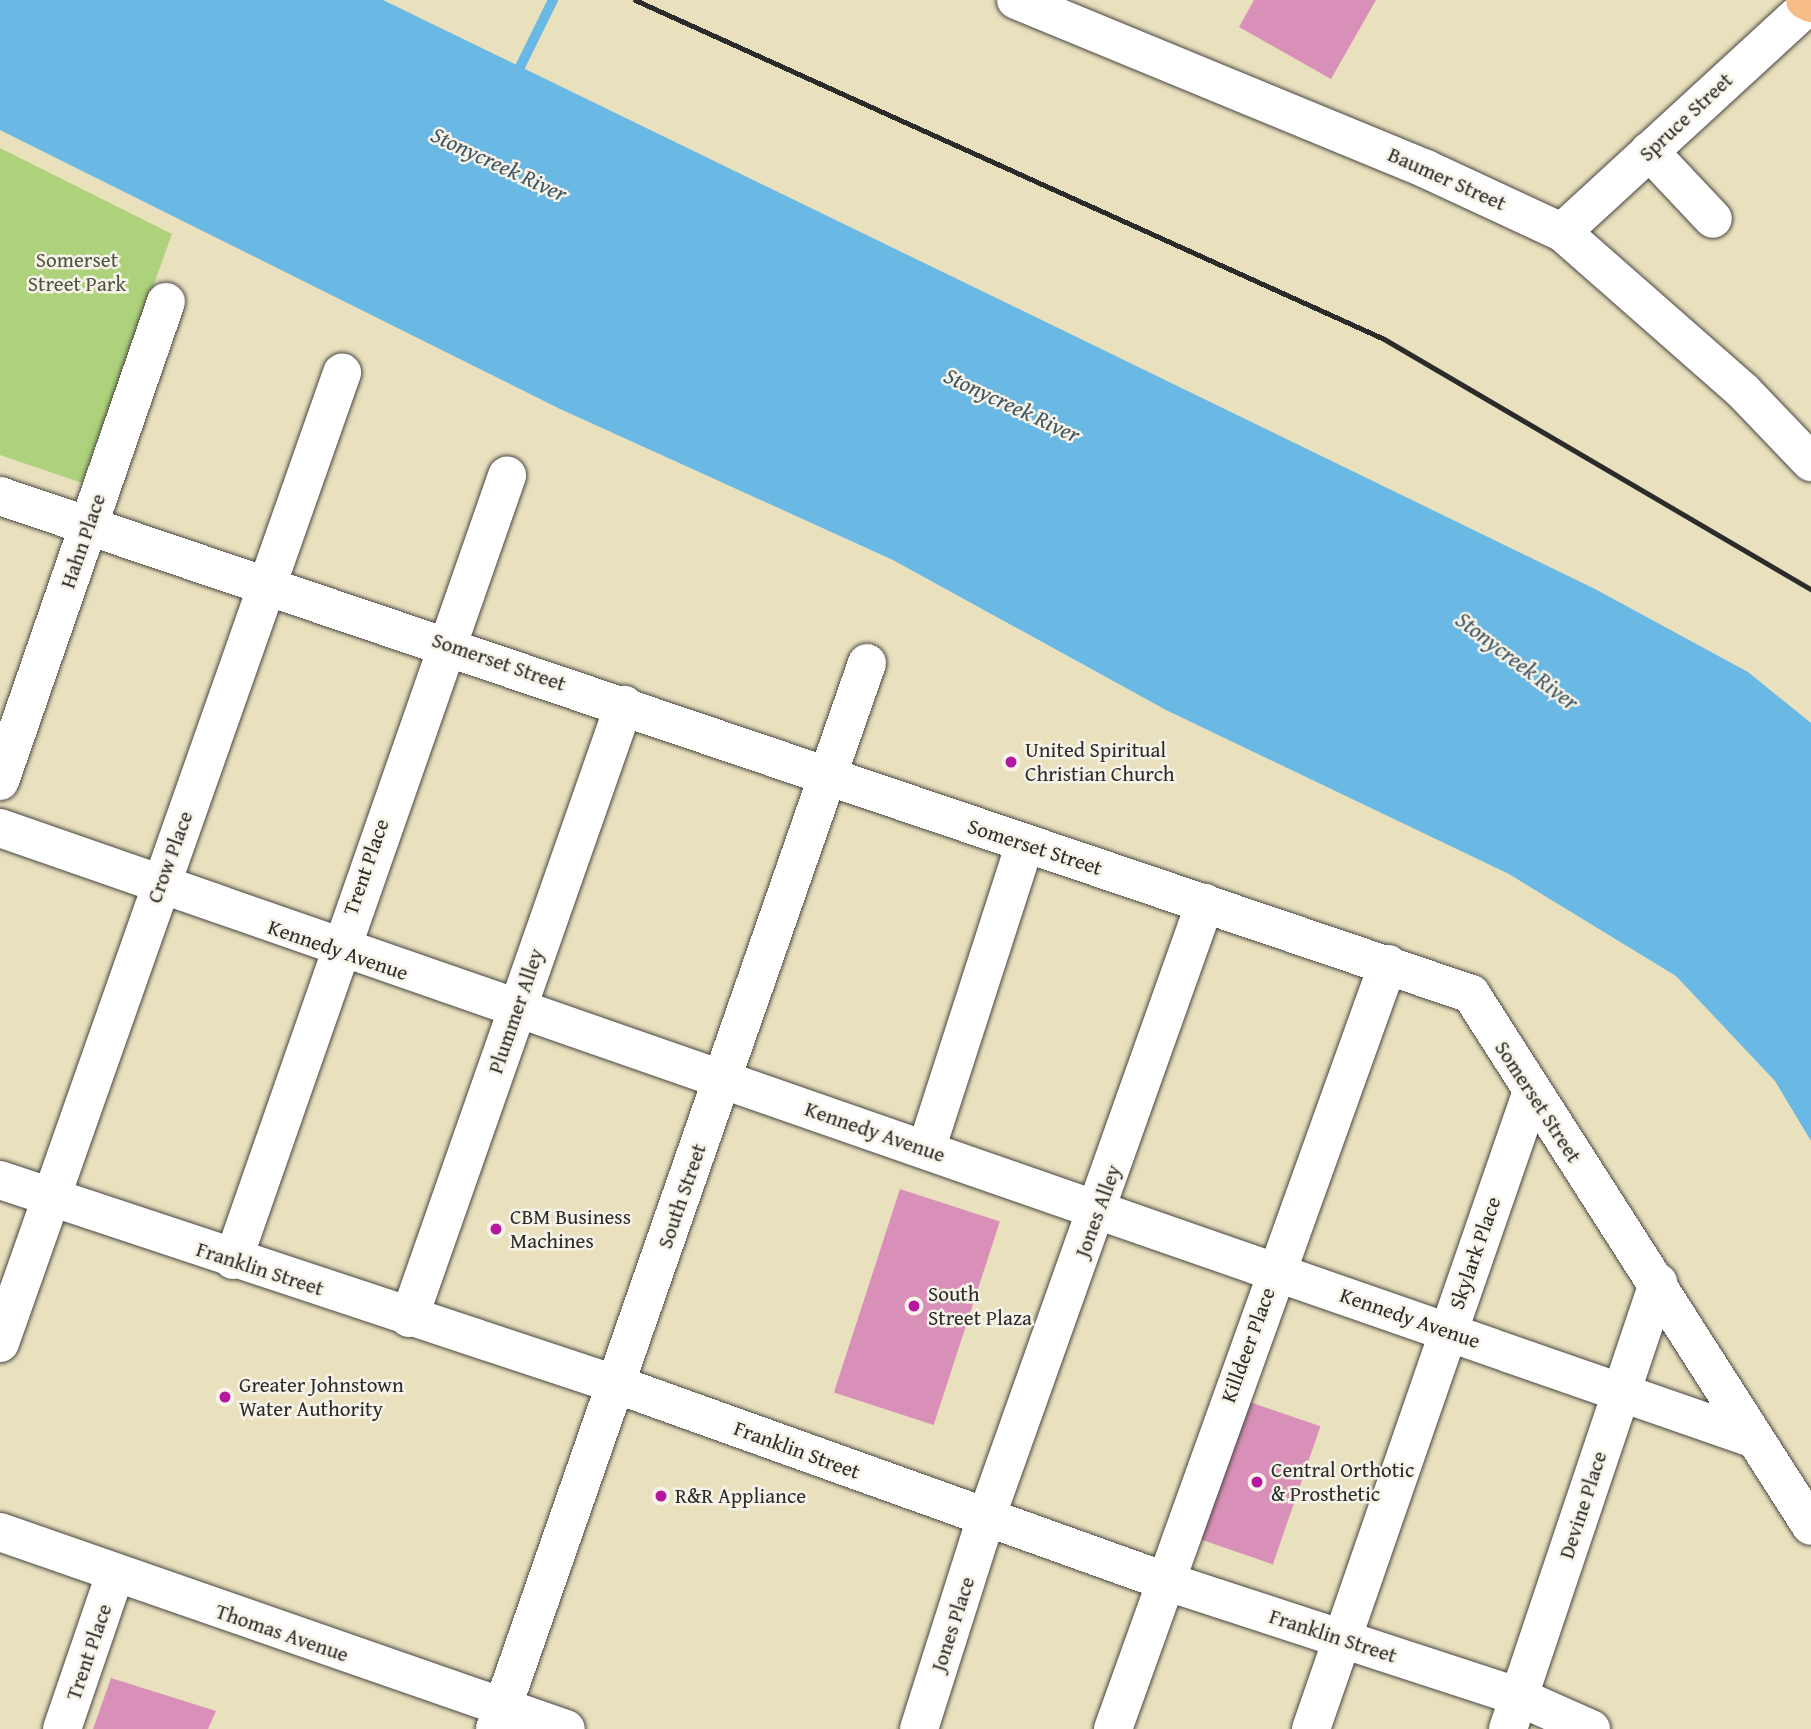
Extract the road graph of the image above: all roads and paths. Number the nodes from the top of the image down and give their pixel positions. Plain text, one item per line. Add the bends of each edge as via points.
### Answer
1 (1016, 0) edge
2 (1805, 0) edge
3 (1811, 3) edge
4 (1650, 151) junction
5 (1713, 219) dead end
6 (1562, 232) junction
7 (166, 302) dead end
8 (342, 373) dead end
9 (1811, 462) edge
10 (507, 476) dead end
11 (0, 496) edge
12 (88, 526) junction
13 (264, 586) junction
14 (444, 642) junction
15 (867, 663) dead end
16 (624, 705) junction
17 (825, 779) junction
18 (0, 781) edge
19 (0, 828) edge
20 (1025, 844) junction
21 (159, 887) junction
22 (1205, 903) junction
23 (338, 950) junction
24 (1388, 964) junction
25 (515, 1012) junction
26 (722, 1079) junction
27 (1531, 1094) junction
28 (926, 1150) junction
29 (0, 1180) edge
30 (51, 1198) junction
31 (1099, 1210) junction
32 (233, 1260) junction
33 (1274, 1272) junction
34 (1658, 1282) junction
35 (409, 1318) junction
36 (1448, 1330) junction
37 (0, 1343) edge
38 (618, 1385) junction
39 (1620, 1392) junction
40 (1749, 1437) junction
41 (986, 1518) junction
42 (1811, 1526) edge
43 (0, 1532) edge
44 (115, 1574) junction
45 (1162, 1580) junction
46 (1342, 1639) junction
47 (1513, 1713) edge
48 (499, 1718) edge
49 (62, 1729) edge
50 (566, 1729) edge
51 (919, 1729) edge
52 (1113, 1729) edge
53 (1311, 1729) edge
54 (1591, 1729) edge

1 - 6 street, Baumer Street via 1426,169
2 - 3 main road
3 - 4 street, Spruce Street
4 - 5 street
4 - 6 street, Spruce Street
6 - 9 street, Baumer Street via 1744,392
7 - 12 street, Hahn Place
8 - 13 street, Crow Place
10 - 14 street, Trent Place
11 - 12 street, Somerset Street
12 - 13 street, Somerset Street
12 - 18 street, Hahn Place
13 - 14 street, Somerset Street
13 - 21 street, Crow Place
14 - 16 street, Somerset Street
14 - 23 street, Trent Place
15 - 17 street, South Street
16 - 17 street, Somerset Street
16 - 25 street, Plummer Alley
17 - 20 street, Somerset Street
17 - 26 street, South Street
19 - 21 street, Kennedy Avenue
20 - 22 street, Somerset Street
20 - 28 street
21 - 23 street, Kennedy Avenue
21 - 30 street, Crow Place
22 - 24 street, Somerset Street
22 - 31 street, Jones Alley
23 - 25 street, Kennedy Avenue
23 - 32 street, Trent Place
24 - 27 street, Somerset Street via 1471,993
24 - 33 street, Killdeer Place
25 - 26 street, Kennedy Avenue
25 - 35 street, Plummer Alley
26 - 28 street, Kennedy Avenue
26 - 38 street, South Street
27 - 34 street, Somerset Street
27 - 36 street, Skylark Place
28 - 31 street, Kennedy Avenue
29 - 30 street, Franklin Street
30 - 32 street, Franklin Street
30 - 37 street, Crow Place
31 - 33 street, Kennedy Avenue
31 - 41 street, Jones Alley
32 - 35 street, Franklin Street
33 - 36 street, Kennedy Avenue
33 - 45 street, Killdeer Place
34 - 39 street, Devine Place
34 - 40 street, Somerset Street
35 - 38 street, Franklin Street
36 - 39 street, Kennedy Avenue
36 - 46 street, Skylark Place
38 - 41 street, Franklin Street
38 - 48 street, South Street
39 - 40 street, Kennedy Avenue
39 - 47 street, Devine Place
40 - 42 street, Somerset Street
41 - 45 street, Franklin Street
41 - 51 street, Jones Place
43 - 44 street, Thomas Avenue
44 - 48 street, Thomas Avenue
44 - 49 street, Trent Place
45 - 46 street, Franklin Street
45 - 52 street, Killdeer Place
46 - 47 street, Franklin Street
46 - 53 street, Skylark Place
47 - 54 street, Franklin Street
48 - 50 street, Thomas Avenue

